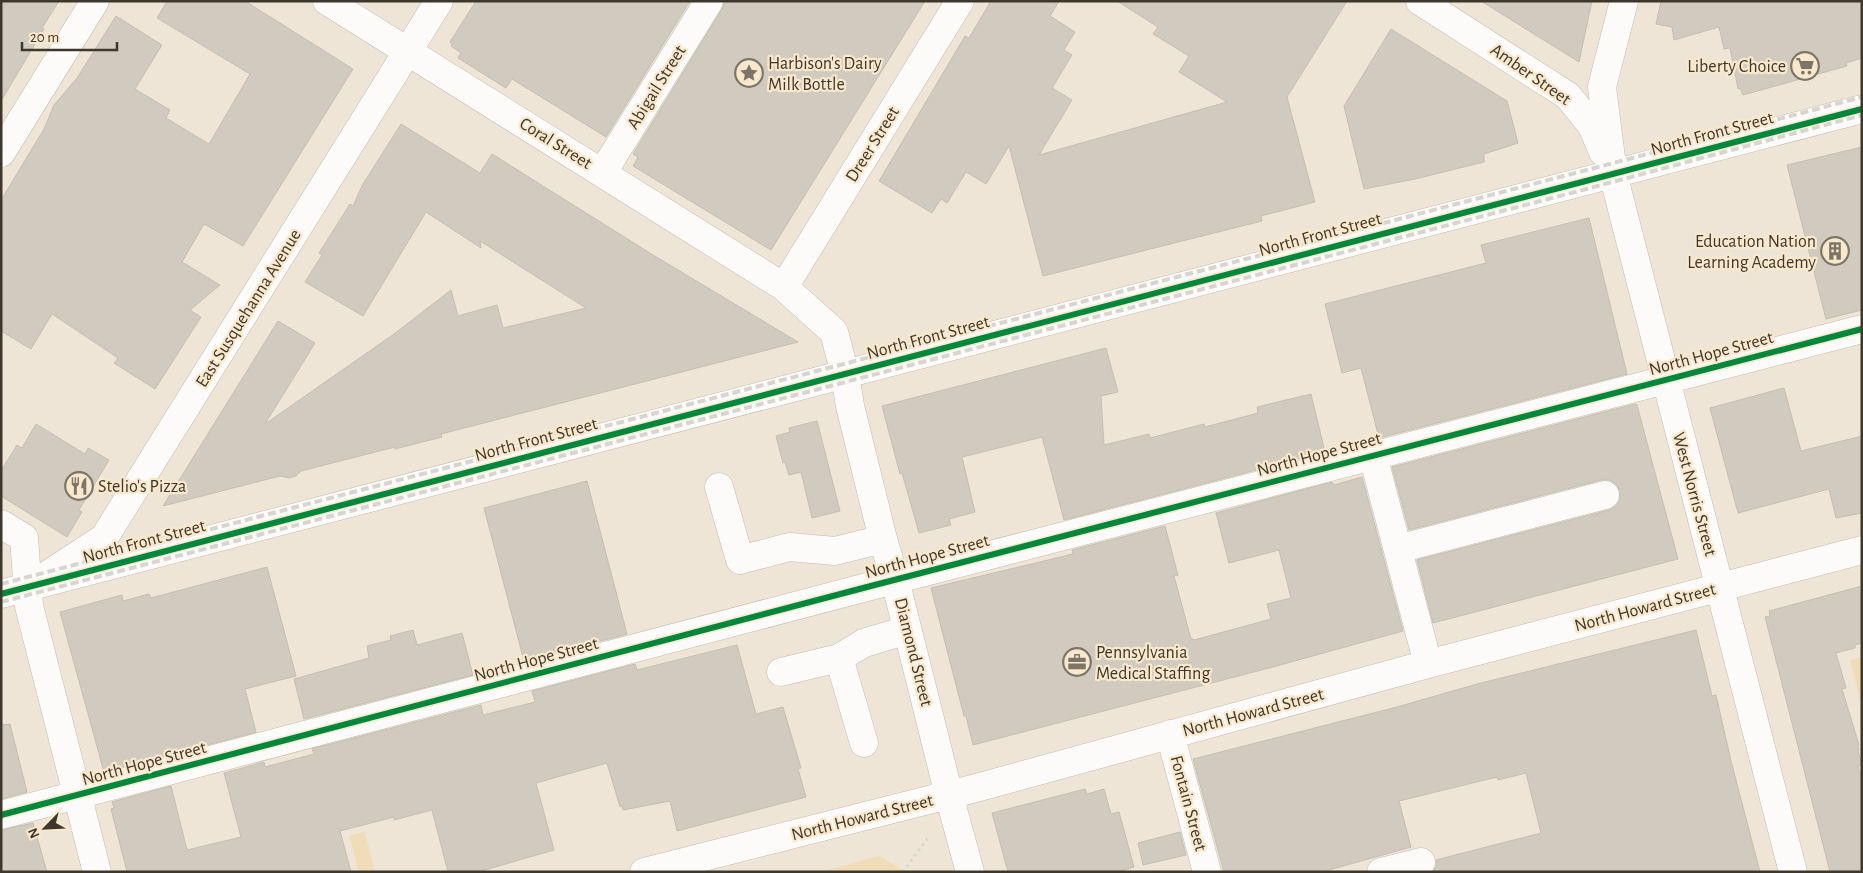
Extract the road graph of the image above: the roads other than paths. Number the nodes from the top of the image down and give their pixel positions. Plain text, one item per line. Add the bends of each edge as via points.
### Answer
1 (95, 1) edge
2 (327, 1) edge
3 (439, 1) edge
4 (709, 1) edge
5 (960, 1) edge
6 (1624, 1) edge
7 (1427, 3) edge
8 (408, 51) junction
9 (1862, 109) edge
10 (1, 153) edge
11 (603, 172) junction
12 (1613, 174) junction
13 (784, 287) junction
14 (1862, 329) edge
15 (845, 374) junction
16 (1665, 380) junction
17 (1373, 456) junction
18 (720, 487) dead end
19 (1605, 495) dead end
20 (1, 524) edge
21 (883, 539) junction
22 (1398, 549) junction
23 (1862, 550) edge
24 (896, 580) junction
25 (29, 586) junction
26 (1719, 587) junction
27 (1, 594) edge
28 (907, 630) junction
29 (839, 658) junction
30 (1428, 664) junction
31 (781, 672) dead end
32 (1170, 734) junction
33 (864, 743) dead end
34 (949, 795) junction
35 (77, 796) junction
36 (1, 815) edge
37 (1421, 862) dead end
38 (97, 872) edge
39 (644, 872) edge
40 (970, 872) edge
41 (1207, 872) edge
42 (1380, 872) edge
43 (1793, 872) edge

1 - 10 street
2 - 8 street, Coral Street
3 - 8 street, East Susquehanna Avenue
4 - 11 street, Abigail Street
5 - 13 street, Dreer Street
6 - 12 street via 1602,87
7 - 12 street, Amber Street via 1568,96 1592,126
8 - 11 street, Coral Street
8 - 25 street, East Susquehanna Avenue via 104,538
9 - 12 street, North Front Street
11 - 13 street, Coral Street
12 - 15 street, North Front Street
12 - 16 street, West Norris Street
13 - 15 street, Coral Street via 834,332
14 - 16 street, North Hope Street
15 - 21 street, Diamond Street
15 - 25 street, North Front Street
16 - 17 street, North Hope Street
16 - 26 street, West Norris Street
17 - 22 street
17 - 24 street, North Hope Street
18 - 21 street via 740,560 789,547 835,551
19 - 22 street
20 - 25 street via 24,538
21 - 24 street, Diamond Street
22 - 30 street
23 - 26 street, North Howard Street
24 - 28 street, Diamond Street
24 - 35 street, North Hope Street
25 - 27 street, North Front Street
25 - 35 street via 29,606
26 - 30 street, North Howard Street
26 - 43 street, West Norris Street
28 - 29 street via 864,644
28 - 34 street, Diamond Street
29 - 31 street
29 - 33 street
30 - 32 street, North Howard Street
32 - 34 street, North Howard Street
32 - 41 street, Fontain Street
34 - 39 street, North Howard Street
34 - 40 street, Diamond Street
35 - 36 street, North Hope Street
35 - 38 street
37 - 42 street

